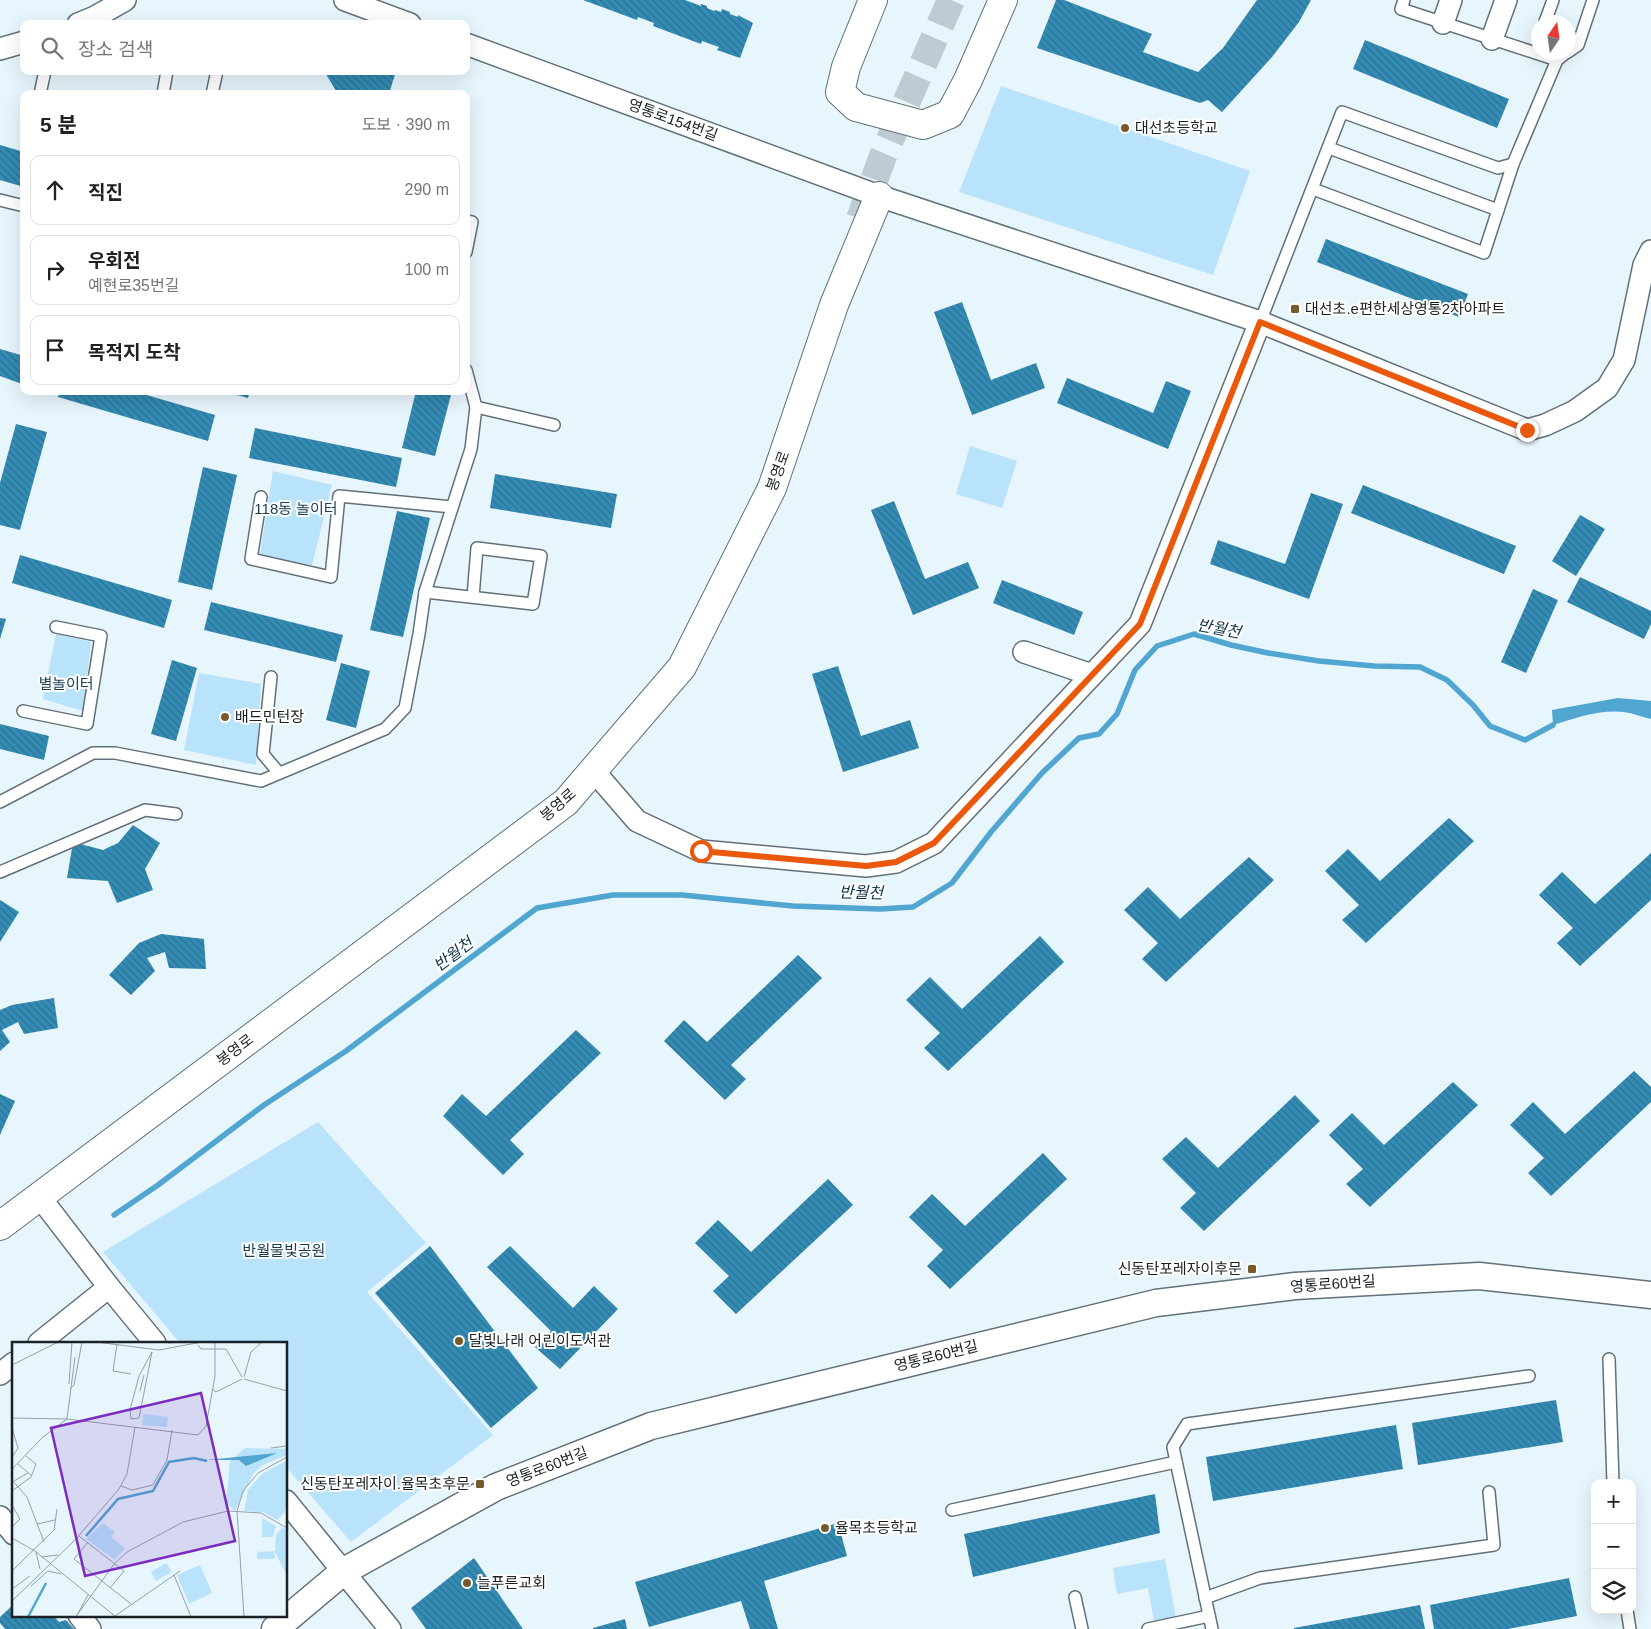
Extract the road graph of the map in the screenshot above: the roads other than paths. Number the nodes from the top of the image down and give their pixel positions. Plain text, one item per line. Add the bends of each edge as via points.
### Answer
1 (125, 0) edge
2 (345, 0) edge
3 (872, 0) edge
4 (1003, 0) edge
5 (1404, 0) edge
6 (1451, 0) edge
7 (1506, 0) edge
8 (1553, 0) edge
9 (1593, 0) edge
10 (1548, 15) edge
11 (87, 20) edge
12 (399, 20) edge
13 (1443, 23) junction
14 (1492, 39) junction
15 (20, 43) edge
16 (470, 45) edge
17 (1576, 46) edge
18 (1531, 47) edge
19 (0, 49) edge
20 (1557, 60) edge
21 (44, 75) edge
22 (166, 75) edge
23 (216, 75) edge
24 (41, 90) edge
25 (164, 90) edge
26 (213, 90) edge
27 (1329, 148) junction
28 (1513, 164) junction
29 (1313, 189) junction
30 (879, 196) junction
31 (0, 200) edge
32 (20, 205) edge
33 (1498, 210) junction
34 (1651, 252) edge
35 (1260, 322) junction
36 (470, 385) edge
37 (476, 407) junction
38 (554, 425) dead end
39 (261, 497) dead end
40 (452, 507) junction
41 (425, 592) junction
42 (473, 597) junction
43 (56, 626) dead end
44 (1024, 652) dead end
45 (1092, 675) junction
46 (271, 677) dead end
47 (23, 711) dead end
48 (593, 770) junction
49 (279, 773) junction
50 (0, 802) edge
51 (176, 814) dead end
52 (0, 872) edge
53 (39, 1196) junction
54 (0, 1226) edge
55 (109, 1288) junction
56 (1651, 1295) edge
57 (40, 1342) edge
58 (154, 1342) edge
59 (1609, 1359) dead end
60 (12, 1365) edge
61 (0, 1374) edge
62 (1529, 1376) dead end
63 (1176, 1462) junction
64 (1613, 1479) edge
65 (1489, 1492) dead end
66 (288, 1503) edge
67 (952, 1510) dead end
68 (0, 1517) edge
69 (12, 1532) edge
70 (344, 1571) junction
71 (1075, 1597) dead end
72 (1205, 1598) junction
73 (1628, 1614) edge
74 (79, 1616) edge
75 (1209, 1616) junction
76 (90, 1629) edge
77 (275, 1629) edge
78 (390, 1629) edge
79 (1082, 1629) edge
80 (1148, 1629) edge
81 (1212, 1629) edge
82 (1630, 1629) edge

1 - 11 street
2 - 12 street
3 - 4 highway via 846,66 840,92 856,107 923,125 950,114
5 - 13 lane via 1401,9
6 - 13 street
7 - 14 street
8 - 10 lane
9 - 17 lane
13 - 14 lane
14 - 18 lane
15 - 19 street
16 - 30 street, 영통로154번길
20 - 28 lane
21 - 24 lane
22 - 25 lane
23 - 26 lane
27 - 28 lane via 1342,112 1498,168
27 - 29 lane
27 - 33 lane
28 - 33 lane
29 - 33 lane via 1484,253
29 - 35 lane
30 - 35 street, 영통로154번길
30 - 48 highway, 봉영로 via 834,306 772,488 682,667
31 - 32 lane
34 - 35 street, 영통로154번길 via 1644,265 1624,360 1607,388 1575,411 1527,430
35 - 45 street via 1140,624
36 - 37 lane
37 - 38 lane
37 - 40 lane via 471,449
39 - 40 lane via 251,559 331,577 339,496
40 - 41 lane
41 - 42 lane
41 - 49 lane via 405,708 385,729
42 - 42 lane via 533,604 541,556 477,548
43 - 47 lane via 101,636 87,724
44 - 45 street
45 - 48 street via 934,843 896,862 866,866 701,851 637,821
46 - 49 lane via 264,754
48 - 53 highway, 봉영로 via 566,802
49 - 50 lane via 261,781 115,753 93,753
51 - 52 lane via 145,810
53 - 54 highway, 봉영로
53 - 55 street
55 - 57 street
55 - 58 street
56 - 70 street, 영통로60번길 via 1479,1276 1295,1286 1156,1303 651,1426 496,1487
59 - 64 lane
60 - 61 street
62 - 63 lane via 1187,1424 1173,1447
63 - 67 lane
63 - 72 lane
65 - 72 lane via 1494,1545 1260,1578
66 - 70 street
68 - 69 street
70 - 77 street, 영통로60번길
70 - 78 street
71 - 79 lane
72 - 75 lane
73 - 82 lane
74 - 76 street
75 - 80 lane
75 - 81 lane

